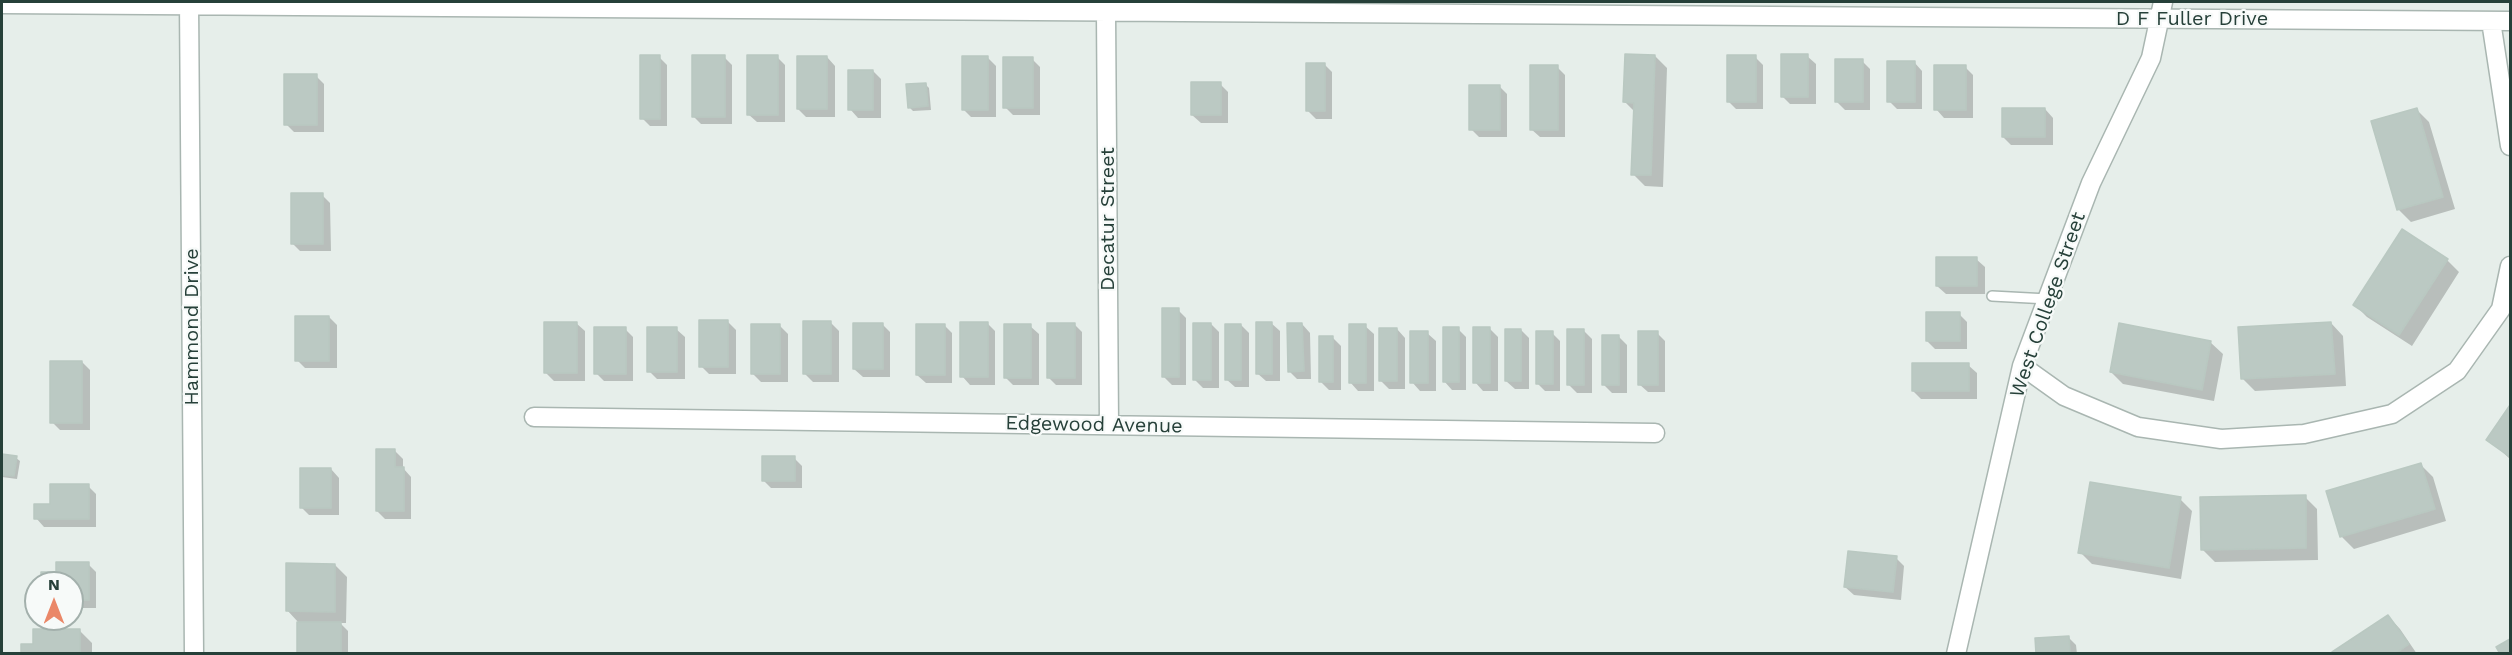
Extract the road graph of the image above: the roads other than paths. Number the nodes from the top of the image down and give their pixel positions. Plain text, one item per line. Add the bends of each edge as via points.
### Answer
1 (189, 3) edge
2 (2, 4) edge
3 (2162, 10) edge
4 (1106, 13) junction
5 (2492, 21) junction
6 (2511, 21) edge
7 (2511, 146) edge
8 (2511, 266) edge
9 (1992, 296) dead end
10 (2048, 299) junction
11 (2022, 366) junction
12 (534, 417) dead end
13 (1109, 425) junction
14 (1654, 433) dead end
15 (194, 654) edge
16 (1956, 654) edge

1 - 2 street, D F Fuller Drive
1 - 4 street, D F Fuller Drive
1 - 15 street, Hammond Drive
3 - 4 street, D F Fuller Drive
3 - 5 street, D F Fuller Drive
3 - 10 street, West College Street via 2151,58 2091,183
4 - 13 street, Decatur Street
5 - 6 street, D F Fuller Drive
5 - 7 street
8 - 11 street via 2501,309 2457,371 2392,414 2304,434 2221,439 2138,427 2064,396
9 - 10 lane
10 - 11 street, West College Street
11 - 16 street, West College Street
12 - 13 street, Edgewood Avenue
13 - 14 street, Edgewood Avenue

